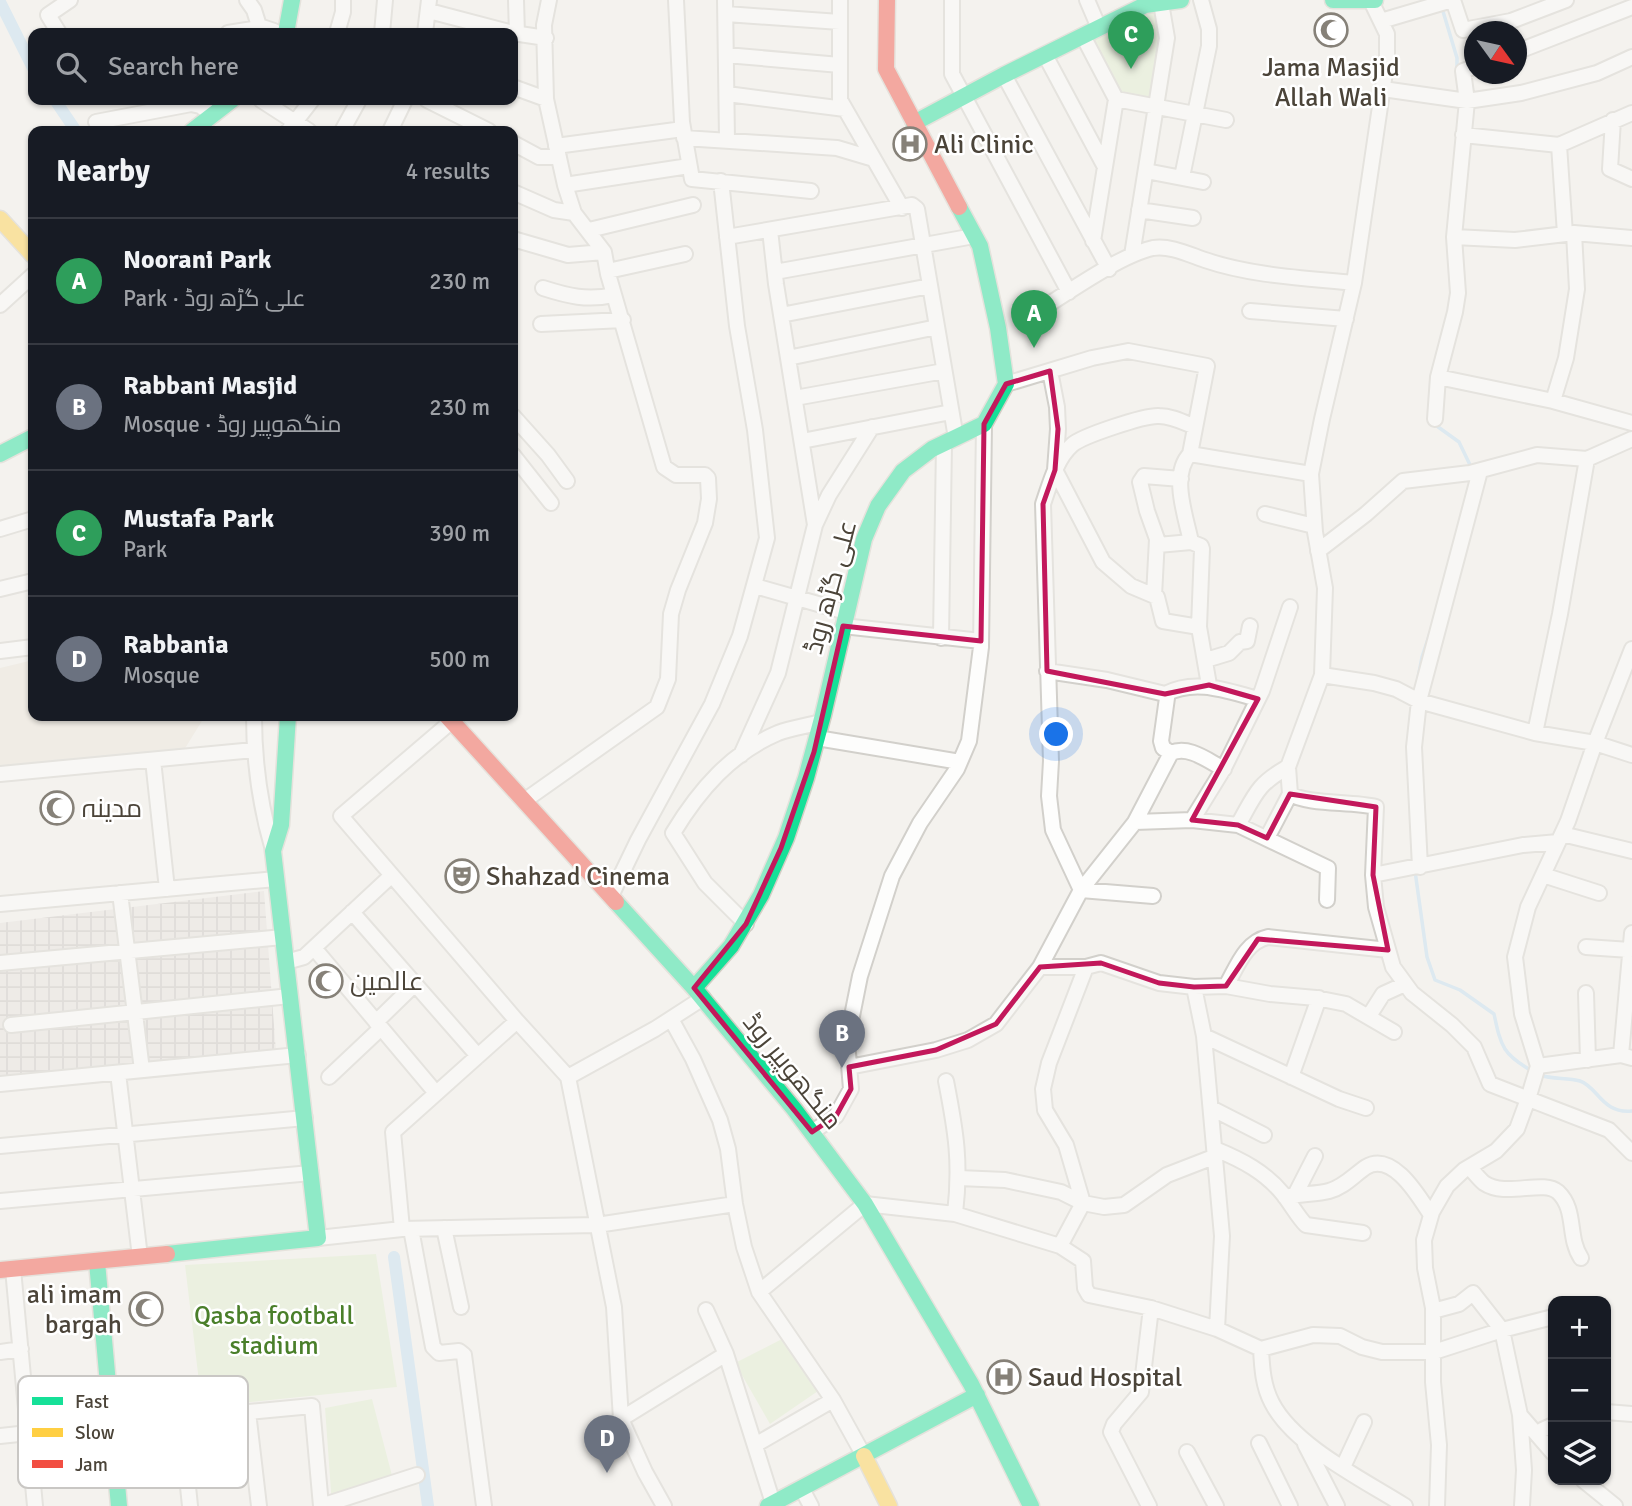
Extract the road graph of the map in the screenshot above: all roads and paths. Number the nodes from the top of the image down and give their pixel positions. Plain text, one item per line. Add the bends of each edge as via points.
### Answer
1 (70, 0) edge
2 (247, 0) edge
3 (278, 0) edge
4 (292, 0) edge
5 (343, 0) edge
6 (385, 0) edge
7 (516, 0) edge
8 (549, 0) edge
9 (676, 0) edge
10 (841, 0) edge
11 (887, 0) edge
12 (952, 0) edge
13 (1087, 0) edge
14 (1181, 0) edge
15 (1201, 0) edge
16 (1333, 0) edge
17 (1451, 0) edge
18 (1566, 0) edge
19 (1373, 1) edge
20 (1161, 3) junction
21 (429, 6) edge
22 (726, 7) edge
23 (1632, 7) edge
24 (1381, 21) junction
25 (840, 22) junction
26 (56, 28) edge
27 (270, 28) edge
28 (273, 28) edge
29 (275, 28) edge
30 (338, 28) edge
31 (382, 28) edge
32 (426, 28) edge
33 (496, 28) edge
34 (514, 28) edge
35 (1099, 28) junction
36 (518, 34) edge
37 (1083, 36) junction
38 (546, 38) junction
39 (1527, 48) edge
40 (726, 55) junction
41 (1045, 55) junction
42 (1632, 57) edge
43 (840, 65) junction
44 (1464, 71) edge
45 (1004, 75) junction
46 (518, 89) edge
47 (1383, 89) junction
48 (727, 94) junction
49 (965, 96) junction
50 (546, 99) junction
51 (1116, 99) junction
52 (1463, 101) junction
53 (186, 105) edge
54 (196, 105) edge
55 (228, 105) edge
56 (240, 105) edge
57 (267, 105) edge
58 (308, 105) edge
59 (356, 105) edge
60 (403, 105) edge
61 (437, 105) edge
62 (1156, 107) junction
63 (845, 109) junction
64 (1632, 113) edge
65 (1195, 114) junction
66 (1226, 120) dead end
67 (1613, 120) junction
68 (96, 122) dead end
69 (213, 123) edge
70 (914, 123) junction
71 (291, 126) edge
72 (293, 126) edge
73 (345, 126) edge
74 (393, 126) edge
75 (479, 126) edge
76 (683, 133) junction
77 (1463, 135) junction
78 (727, 139) junction
79 (1559, 145) junction
80 (518, 147) edge
81 (558, 152) junction
82 (874, 159) junction
83 (690, 166) junction
84 (1105, 167) junction
85 (1146, 171) junction
86 (1182, 177) junction
87 (1632, 179) edge
88 (721, 181) junction
89 (1203, 182) dead end
90 (565, 185) junction
91 (811, 191) dead end
92 (518, 194) edge
93 (693, 205) dead end
94 (902, 208) junction
95 (1139, 210) junction
96 (574, 213) junction
97 (1193, 218) dead end
98 (0, 219) edge
99 (589, 230) junction
100 (770, 230) junction
101 (1569, 234) junction
102 (974, 236) junction
103 (727, 237) junction
104 (1454, 237) junction
105 (1632, 238) edge
106 (518, 240) edge
107 (1093, 241) junction
108 (923, 246) junction
109 (28, 249) edge
110 (604, 252) junction
111 (685, 254) dead end
112 (1132, 256) junction
113 (1109, 269) junction
114 (608, 271) junction
115 (775, 272) junction
116 (28, 280) edge
117 (1354, 283) junction
118 (930, 286) junction
119 (543, 288) dead end
120 (1069, 292) junction
121 (614, 295) junction
122 (0, 305) edge
123 (1250, 311) dead end
124 (1035, 313) dead end
125 (781, 315) junction
126 (623, 320) junction
127 (1346, 320) junction
128 (541, 324) dead end
129 (937, 327) junction
130 (788, 358) junction
131 (944, 371) junction
132 (1050, 371) junction
133 (1438, 377) junction
134 (1006, 384) junction
135 (795, 398) junction
136 (1553, 401) junction
137 (951, 411) junction
138 (1435, 419) dead end
139 (518, 422) edge
140 (1632, 423) edge
141 (984, 424) junction
142 (872, 427) junction
143 (1195, 427) junction
144 (1632, 439) edge
145 (28, 440) edge
146 (802, 441) junction
147 (950, 441) junction
148 (0, 454) edge
149 (1190, 454) junction
150 (1587, 459) junction
151 (518, 461) edge
152 (1055, 470) junction
153 (1476, 472) junction
154 (1311, 474) junction
155 (1181, 479) junction
156 (567, 481) dead end
157 (551, 503) dead end
158 (1265, 514) dead end
159 (28, 521) edge
160 (815, 525) junction
161 (1314, 526) junction
162 (0, 529) edge
163 (1191, 542) junction
164 (1158, 545) junction
165 (1318, 551) junction
166 (28, 582) edge
167 (755, 586) junction
168 (0, 589) edge
169 (1154, 596) junction
170 (798, 598) junction
171 (1290, 607) dead end
172 (844, 619) junction
173 (1250, 626) dead end
174 (1199, 627) junction
175 (941, 638) junction
176 (981, 642) junction
177 (28, 648) edge
178 (1632, 649) edge
179 (0, 652) edge
180 (1206, 660) junction
181 (1047, 671) junction
182 (1322, 675) junction
183 (1209, 685) junction
184 (1165, 694) junction
185 (1258, 699) junction
186 (1415, 699) junction
187 (254, 721) edge
188 (288, 721) edge
189 (446, 721) edge
190 (452, 721) edge
191 (819, 730) junction
192 (1535, 733) junction
193 (1595, 743) junction
194 (254, 750) junction
195 (1171, 753) junction
196 (741, 755) junction
197 (1632, 755) edge
198 (153, 760) junction
199 (960, 762) junction
200 (1288, 767) junction
201 (1224, 769) junction
202 (0, 774) edge
203 (1290, 794) junction
204 (524, 801) junction
205 (1192, 820) junction
206 (648, 821) junction
207 (1135, 822) junction
208 (1238, 825) junction
209 (673, 833) junction
210 (1267, 838) junction
211 (1560, 838) junction
212 (273, 851) junction
213 (1632, 851) edge
214 (1417, 868) junction
215 (1373, 875) junction
216 (1543, 875) junction
217 (391, 876) junction
218 (276, 879) junction
219 (167, 889) junction
220 (1081, 890) junction
221 (120, 893) junction
222 (1600, 893) dead end
223 (1153, 895) dead end
224 (611, 896) junction
225 (1327, 900) dead end
226 (0, 904) edge
227 (352, 912) junction
228 (746, 924) junction
229 (1632, 933) edge
230 (283, 937) junction
231 (1586, 947) dead end
232 (314, 948) junction
233 (1388, 950) junction
234 (1630, 950) edge
235 (127, 952) junction
236 (286, 962) junction
237 (0, 963) edge
238 (1040, 967) junction
239 (1086, 967) junction
240 (415, 984) junction
241 (1405, 984) junction
242 (1226, 986) junction
243 (1194, 987) junction
244 (699, 993) junction
245 (1586, 993) dead end
246 (290, 996) junction
247 (1319, 998) junction
248 (135, 1012) junction
249 (1369, 1016) junction
250 (671, 1019) junction
251 (517, 1021) junction
252 (11, 1024) dead end
253 (378, 1025) junction
254 (1394, 1032) dead end
255 (1204, 1036) junction
256 (298, 1055) junction
257 (478, 1056) junction
258 (1626, 1056) edge
259 (1588, 1060) junction
260 (849, 1067) junction
261 (142, 1070) junction
262 (1536, 1072) junction
263 (118, 1073) junction
264 (329, 1077) dead end
265 (568, 1077) junction
266 (1291, 1077) junction
267 (946, 1081) dead end
268 (0, 1084) edge
269 (436, 1093) junction
270 (1528, 1099) junction
271 (1211, 1108) junction
272 (1366, 1108) dead end
273 (305, 1118) junction
274 (812, 1132) junction
275 (125, 1134) junction
276 (1264, 1135) dead end
277 (0, 1146) edge
278 (1216, 1153) junction
279 (1632, 1153) edge
280 (1315, 1156) dead end
281 (1469, 1167) junction
282 (311, 1173) junction
283 (959, 1178) junction
284 (131, 1189) junction
285 (1290, 1196) junction
286 (0, 1201) edge
287 (1083, 1203) junction
288 (735, 1204) junction
289 (866, 1204) junction
290 (955, 1214) junction
291 (1431, 1215) junction
292 (597, 1226) junction
293 (444, 1228) junction
294 (407, 1229) junction
295 (1363, 1233) dead end
296 (318, 1238) junction
297 (1060, 1246) junction
298 (140, 1257) junction
299 (1581, 1258) dead end
300 (97, 1262) junction
301 (7, 1269) edge
302 (759, 1292) junction
303 (461, 1307) dead end
304 (1151, 1308) junction
305 (706, 1310) dead end
306 (1433, 1311) junction
307 (1548, 1318) edge
308 (1217, 1329) junction
309 (1502, 1330) junction
310 (21, 1349) junction
311 (1261, 1349) junction
312 (0, 1352) edge
313 (1434, 1352) junction
314 (726, 1354) junction
315 (23, 1376) edge
316 (107, 1376) edge
317 (977, 1395) junction
318 (833, 1400) junction
319 (248, 1412) joint
320 (1611, 1413) edge
321 (1520, 1415) junction
322 (1632, 1415) edge
323 (621, 1419) junction
324 (1364, 1422) dead end
325 (18, 1434) edge
326 (0, 1436) edge
327 (1303, 1440) junction
328 (1259, 1443) dead end
329 (755, 1445) junction
330 (1548, 1447) edge
331 (1187, 1452) dead end
332 (864, 1457) junction
333 (1343, 1467) junction
334 (417, 1475) dead end
335 (1590, 1485) edge
336 (33, 1488) edge
337 (117, 1488) edge
338 (188, 1488) edge
339 (802, 1489) junction
340 (770, 1505) edge
341 (35, 1506) edge
342 (119, 1506) edge
343 (190, 1506) edge
344 (258, 1506) edge
345 (321, 1506) edge
346 (484, 1506) edge
347 (664, 1506) edge
348 (811, 1506) edge
349 (888, 1506) edge
350 (1031, 1506) edge
351 (1149, 1506) edge
352 (1216, 1506) edge
353 (1290, 1506) edge
354 (1337, 1506) edge
355 (1405, 1506) edge
356 (1437, 1506) edge
357 (1522, 1506) edge
358 (1615, 1506) edge

1 - 26 street via 48,15
2 - 27 street
3 - 28 main road
4 - 29 main road
5 - 30 street
6 - 31 street
7 - 34 street
8 - 38 street
9 - 76 street
10 - 25 street
11 - 70 main road via 886,69
12 - 49 street via 952,74
13 - 35 street
14 - 20 main road
15 - 65 street via 1209,46
16 - 19 main road
17 - 18 street via 1463,30 1511,21
17 - 24 street
19 - 24 street
20 - 35 main road via 1145,5
20 - 62 street via 1167,38
21 - 32 street
21 - 33 street
22 - 25 street
22 - 40 street
23 - 39 street
24 - 47 street via 1387,34
25 - 43 street
35 - 37 main road
36 - 38 street
37 - 41 main road
37 - 51 street
38 - 50 street
40 - 43 street
40 - 48 street
41 - 45 main road
41 - 84 street
42 - 52 street via 1597,73 1521,93
43 - 63 street via 840,100
44 - 52 street
45 - 49 main road
45 - 107 street
46 - 50 street
47 - 52 street
47 - 117 street
48 - 63 street
48 - 78 street
49 - 70 main road
49 - 120 street
50 - 81 street
51 - 62 street
51 - 84 street
52 - 77 street
53 - 68 street
54 - 69 street
55 - 69 main road
56 - 69 main road
57 - 71 street
58 - 72 street
59 - 73 street
60 - 74 street
61 - 75 street
62 - 65 street
62 - 85 street
63 - 82 street
64 - 67 street
65 - 66 street
65 - 86 street
67 - 79 street
67 - 87 street via 1609,169
70 - 102 main road
76 - 78 street
76 - 81 street
76 - 83 street
77 - 79 street
77 - 104 street
78 - 82 street via 837,148
79 - 101 street
80 - 81 street via 538,157
81 - 90 street
82 - 94 street
83 - 88 street via 692,179
83 - 90 street
84 - 107 street
85 - 86 street
85 - 95 street
86 - 89 street
88 - 91 street
88 - 103 street
90 - 96 street
92 - 96 street via 554,210
93 - 99 street
94 - 100 street
94 - 108 street via 912,205 917,209
95 - 97 street
95 - 112 street
96 - 99 street
98 - 109 main road
99 - 110 street
100 - 103 street
100 - 115 street
101 - 104 street via 1515,240
101 - 105 street
101 - 136 street via 1577,289 1566,358
102 - 108 street
102 - 134 main road via 998,328
103 - 167 street via 767,538
104 - 133 street via 1458,293
106 - 110 street via 568,255
107 - 113 street
108 - 115 street
108 - 118 street
110 - 114 street
111 - 114 street
112 - 113 street
112 - 117 street via 1156,247 1218,265
113 - 120 street
114 - 121 street
115 - 125 street
116 - 122 street
117 - 127 street
118 - 125 street
118 - 129 street
119 - 121 street via 583,299
120 - 124 street
121 - 126 street
123 - 127 street
125 - 130 street
126 - 128 street
126 - 204 street via 664,467 676,475 708,478 705,523 671,614 668,679 657,707
127 - 154 street
129 - 130 street
129 - 131 street
130 - 135 street
131 - 135 street
131 - 137 street
132 - 134 street
132 - 143 street via 1128,351 1207,366
132 - 152 street via 1058,418
133 - 136 street
133 - 138 street
134 - 141 main road
135 - 146 street
136 - 140 street
137 - 142 street
137 - 147 street
139 - 156 street
141 - 147 main road, علی گڑھ روڈ
141 - 176 street
142 - 146 street
142 - 160 street
143 - 149 street
143 - 152 street via 1156,415 1118,426 1072,445
144 - 150 street
145 - 148 main road
146 - 160 street
147 - 172 main road, علی گڑھ روڈ via 903,471 878,506 864,539
147 - 175 street
149 - 154 street
149 - 155 street via 1184,460
150 - 153 street via 1537,455
150 - 192 street
151 - 157 street
152 - 169 street via 1103,562 1131,586
152 - 181 street via 1043,503
153 - 165 street via 1403,481
153 - 186 street
154 - 161 street
155 - 163 street
155 - 164 street via 1141,478
158 - 161 street
159 - 162 street
160 - 170 street
161 - 165 street
163 - 164 street
163 - 174 street via 1202,549
164 - 169 street
165 - 182 street via 1325,588
166 - 168 street
167 - 170 street
167 - 206 street via 712,704
169 - 174 street via 1163,621
170 - 172 street
170 - 196 street via 778,673
171 - 185 street
172 - 175 street
172 - 191 main road, علی گڑھ روڈ
173 - 180 street via 1247,641
174 - 180 street
175 - 176 street
176 - 199 street via 969,741
177 - 179 street
178 - 193 street
180 - 183 street
181 - 184 street
181 - 220 street via 1050,816
182 - 186 street via 1374,682
182 - 200 street
183 - 184 street
183 - 185 street
184 - 195 street via 1161,741
185 - 201 street
186 - 192 street
186 - 214 street
187 - 194 street
188 - 212 main road via 281,825
189 - 217 street via 341,816
190 - 204 main road, منگھوپیر روڈ
191 - 196 street via 780,732
191 - 199 street
191 - 228 main road, علی گڑھ روڈ via 781,848
192 - 193 street
193 - 197 street
193 - 211 street
194 - 198 street
194 - 212 street
195 - 201 street via 1190,752
195 - 207 street
196 - 209 street via 690,804
198 - 202 street
198 - 219 street
199 - 260 street via 892,876 860,976 847,1041
200 - 203 street
200 - 208 street via 1268,778
201 - 205 street
203 - 210 street
203 - 215 street via 1300,800 1376,807
204 - 224 main road, منگھوپیر روڈ
205 - 207 street
205 - 208 street
206 - 209 street
206 - 224 street
207 - 220 street
208 - 210 street
209 - 228 street via 705,883
210 - 225 street via 1328,868
211 - 213 street
211 - 214 street
211 - 216 street
212 - 218 main road
214 - 215 street
215 - 233 street
216 - 222 street
216 - 262 street via 1528,907 1516,957 1522,1014
217 - 227 street
217 - 251 street
218 - 219 street
218 - 230 main road
219 - 221 street
220 - 223 street
220 - 238 street
221 - 226 street
221 - 235 street
224 - 244 main road, منگھوپیر روڈ
227 - 232 street
227 - 240 street
228 - 244 main road, علی گڑھ روڈ
229 - 234 street
230 - 235 street
230 - 236 main road
231 - 234 street
232 - 236 street via 304,957
232 - 253 street
233 - 241 street
233 - 242 street via 1258,939
234 - 258 street
235 - 237 street
235 - 248 street
236 - 246 main road
238 - 239 street
238 - 260 street via 1006,1013 984,1032 936,1050
239 - 243 street via 1101,963 1158,983
239 - 287 street via 1043,1089 1045,1110 1066,1145
240 - 253 street
240 - 257 street
241 - 249 street via 1383,994
241 - 270 street via 1474,1047 1490,1084
242 - 243 street
242 - 247 street
243 - 255 street
244 - 250 street
244 - 274 main road, منگھوپیر روڈ
245 - 259 street
246 - 248 street
246 - 256 main road
247 - 249 street via 1346,1004
247 - 266 street
248 - 252 street
248 - 261 street
249 - 254 street
250 - 265 street
250 - 288 street via 720,1120
251 - 257 street
251 - 265 street
253 - 264 street
253 - 269 street
255 - 266 street
255 - 271 street
256 - 261 street
256 - 273 main road
257 - 269 street
258 - 259 street
259 - 262 street
260 - 274 street via 851,1089 836,1116
261 - 263 street
262 - 270 street
263 - 268 street
263 - 275 street
265 - 292 street
266 - 272 street
267 - 283 street
269 - 294 street via 393,1132
270 - 279 street via 1609,1130
270 - 281 street via 1517,1129 1496,1152
271 - 276 street
271 - 278 street
273 - 275 street
273 - 282 main road
274 - 289 main road, منگھوپیر روڈ
275 - 277 street
275 - 284 street
278 - 285 street via 1239,1159
278 - 287 street via 1167,1175 1124,1205
278 - 308 street via 1222,1236
280 - 285 street
281 - 291 street via 1447,1186
281 - 299 street via 1485,1183 1500,1189 1557,1191 1570,1212 1572,1238
282 - 284 street
282 - 296 main road
283 - 287 street via 1005,1180 1061,1192
283 - 290 street
284 - 286 street
284 - 298 street
285 - 291 street via 1328,1192 1368,1166 1384,1164 1398,1173
285 - 295 street via 1306,1225
287 - 297 street
288 - 292 street
288 - 302 street
289 - 290 street
289 - 302 street
289 - 317 main road, منگھوپیر روڈ
290 - 297 street
291 - 306 street via 1424,1240
292 - 293 street
292 - 323 street via 614,1307
293 - 294 street
293 - 303 street
294 - 296 street
294 - 346 street via 433,1347 439,1353 459,1351 466,1360
296 - 298 main road
297 - 304 street via 1083,1261 1089,1295
298 - 300 main road
300 - 301 main road
300 - 316 main road
301 - 310 street
302 - 318 street
304 - 308 street
304 - 351 street via 1141,1392 1111,1432
305 - 314 street
306 - 309 street via 1459,1304 1473,1293
306 - 313 street
307 - 309 street
308 - 311 street
309 - 313 street
309 - 321 street
310 - 312 street
310 - 315 street
311 - 313 street via 1313,1335 1340,1336 1382,1352
311 - 327 street via 1271,1402
313 - 356 street
314 - 323 street
314 - 329 street
317 - 332 main road
317 - 350 main road, منگھوپیر روڈ
318 - 329 street
318 - 332 street
319 - 344 street
319 - 345 street via 312,1406
320 - 322 street
321 - 330 street
321 - 357 street
323 - 347 street
324 - 333 street
325 - 326 street
327 - 333 street
327 - 354 street
328 - 353 street
329 - 340 street
331 - 352 street
332 - 339 main road
332 - 349 main road
333 - 355 street
334 - 345 street
335 - 358 street
336 - 341 street
337 - 342 main road
338 - 343 street
339 - 340 main road
339 - 348 street

